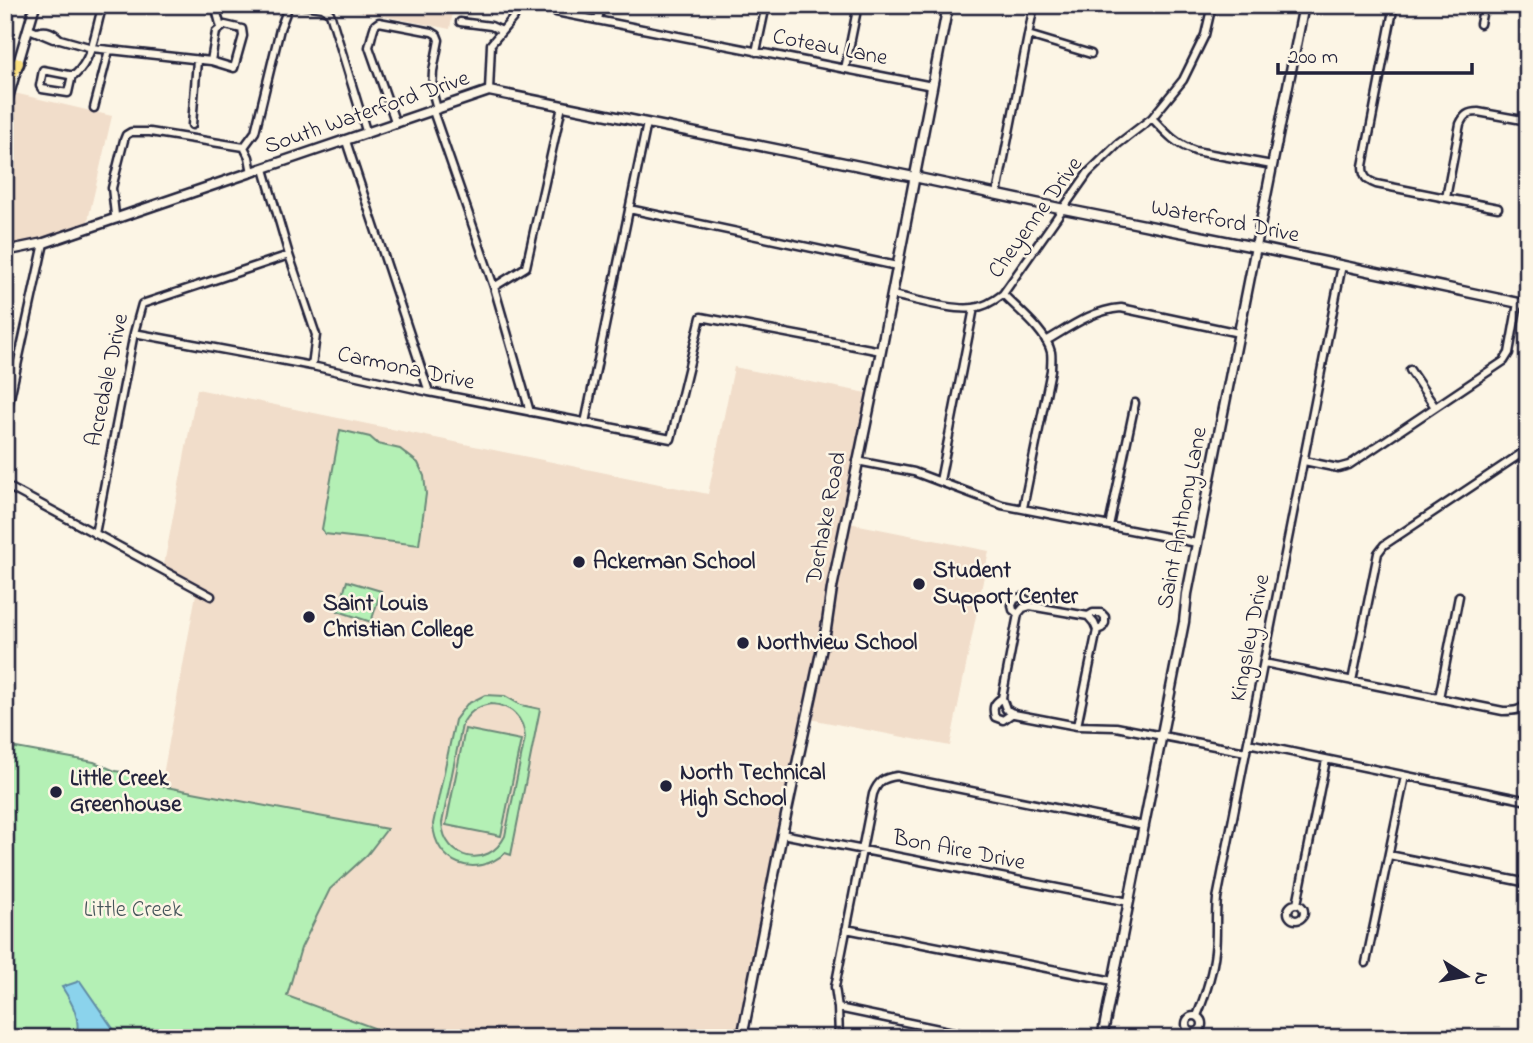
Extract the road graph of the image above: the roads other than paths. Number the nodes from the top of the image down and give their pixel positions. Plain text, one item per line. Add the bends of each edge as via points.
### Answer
1 (35, 5) edge
2 (103, 5) edge
3 (215, 5) edge
4 (289, 5) edge
5 (304, 5) edge
6 (516, 5) edge
7 (601, 5) edge
8 (765, 5) edge
9 (858, 5) edge
10 (948, 5) edge
11 (1034, 5) edge
12 (1212, 5) edge
13 (1304, 5) edge
14 (1394, 5) edge
15 (1484, 5) edge
16 (556, 12) dead end
17 (598, 20) junction
18 (460, 22) dead end
19 (1480, 24) dead end
20 (222, 28) junction
21 (33, 30) junction
22 (502, 31) junction
23 (1028, 35) junction
24 (92, 48) junction
25 (109, 50) junction
26 (756, 51) junction
27 (1091, 54) dead end
28 (197, 60) junction
29 (211, 61) junction
30 (18, 63) junction
31 (845, 69) junction
32 (72, 75) junction
33 (932, 86) junction
34 (5, 87) edge
35 (489, 91) junction
36 (562, 106) junction
37 (5, 108) edge
38 (94, 108) dead end
39 (435, 110) junction
40 (1152, 118) junction
41 (1528, 121) edge
42 (647, 123) junction
43 (396, 124) junction
44 (192, 125) dead end
45 (367, 134) junction
46 (346, 141) junction
47 (244, 147) junction
48 (1272, 164) junction
49 (264, 169) junction
50 (252, 173) junction
51 (914, 177) junction
52 (997, 194) junction
53 (1447, 198) junction
54 (1498, 208) dead end
55 (629, 209) junction
56 (1064, 209) junction
57 (117, 219) junction
58 (44, 243) junction
59 (1255, 247) junction
60 (5, 251) edge
61 (289, 255) junction
62 (1342, 265) junction
63 (897, 266) junction
64 (494, 287) junction
65 (1003, 294) junction
66 (891, 295) junction
67 (1523, 304) edge
68 (974, 308) junction
69 (1239, 332) junction
70 (134, 333) junction
71 (1046, 341) junction
72 (881, 351) junction
73 (312, 366) junction
74 (1410, 370) dead end
75 (429, 392) junction
76 (1135, 403) dead end
77 (1435, 407) junction
78 (530, 412) junction
79 (6, 416) edge
80 (585, 423) junction
81 (1528, 449) edge
82 (858, 461) junction
83 (1304, 461) junction
84 (940, 481) junction
85 (5, 485) edge
86 (1023, 508) junction
87 (1109, 526) junction
88 (95, 534) junction
89 (1197, 543) junction
90 (211, 596) dead end
91 (1459, 596) dead end
92 (1030, 606) junction
93 (1018, 614) junction
94 (1088, 617) junction
95 (1097, 630) junction
96 (1264, 663) junction
97 (1352, 681) junction
98 (1002, 698) junction
99 (1439, 698) junction
100 (1528, 701) edge
101 (1010, 711) junction
102 (1077, 726) junction
103 (1161, 736) junction
104 (1248, 743) junction
105 (1246, 752) junction
106 (1326, 760) junction
107 (1405, 776) junction
108 (1528, 801) edge
109 (1144, 826) junction
110 (782, 834) junction
111 (861, 849) junction
112 (1389, 855) junction
113 (1528, 883) edge
114 (1129, 902) junction
115 (1297, 904) dead end
116 (846, 929) junction
117 (1366, 962) dead end
118 (1113, 981) junction
119 (838, 1008) junction
120 (1197, 1016) dead end
121 (934, 1028) junction
122 (742, 1038) edge
123 (839, 1038) edge
124 (932, 1038) edge
125 (982, 1038) edge
126 (1102, 1038) edge

1 - 21 street
2 - 24 street
3 - 20 street
4 - 47 street via 255,132
5 - 45 street via 330,13
6 - 22 street via 514,17
7 - 17 street
8 - 26 street
9 - 31 street
10 - 33 street, Derhake Road
11 - 23 street
12 - 40 street, Cheyenne Drive via 1205,35 1183,80
13 - 48 street, Saint Anthony Lane
14 - 53 street via 1363,174 1376,184
15 - 19 street
16 - 17 street, Coteau Lane
17 - 26 street, Coteau Lane
18 - 22 street
20 - 29 street via 216,32
20 - 29 street via 242,29 236,63 234,68
21 - 24 street
21 - 30 street
22 - 35 street via 491,44
23 - 27 street
23 - 52 street
24 - 25 street
24 - 32 street
25 - 28 street
25 - 38 street
26 - 31 street, Coteau Lane
28 - 29 street
28 - 44 street
30 - 34 highway
30 - 37 street
31 - 33 street, Coteau Lane
32 - 32 street via 68,93 40,86 43,70
33 - 51 street, Derhake Road
35 - 36 street, South Waterford Drive
35 - 39 street, South Waterford Drive
36 - 42 street, South Waterford Drive
36 - 64 street via 526,267
39 - 43 street, South Waterford Drive
39 - 43 street via 432,90 437,35 379,22 369,47
39 - 64 street
40 - 48 street via 1184,147
40 - 56 street, Cheyenne Drive via 1088,173
41 - 53 street via 1478,111 1464,116
42 - 51 street, South Waterford Drive
42 - 55 street
43 - 45 street, South Waterford Drive
45 - 46 street, South Waterford Drive
46 - 49 street, South Waterford Drive
46 - 75 street
47 - 50 street
47 - 57 street via 131,132 126,135 112,188
48 - 59 street, Saint Anthony Lane
49 - 50 street, South Waterford Drive
49 - 61 street
50 - 57 street, South Waterford Drive
51 - 52 street, Waterford Drive
51 - 63 street, Derhake Road
52 - 56 street, Waterford Drive
53 - 54 street
55 - 63 street
55 - 80 street
56 - 59 street, Waterford Drive
56 - 65 street, Cheyenne Drive
57 - 58 street, South Waterford Drive
58 - 60 street, South Waterford Drive
58 - 79 street
59 - 62 street, Waterford Drive
59 - 69 street, Saint Anthony Lane
61 - 70 street, Acredale Drive via 142,304
61 - 73 street via 316,335
62 - 67 street, Waterford Drive
62 - 83 street, Kingsley Drive
63 - 66 street, Derhake Road
64 - 78 street
65 - 68 street, Cheyenne Drive
65 - 71 street
66 - 68 street
66 - 72 street, Derhake Road
67 - 77 street via 1503,361
68 - 84 street
69 - 71 street via 1121,308 1096,313
69 - 89 street, Saint Anthony Lane
70 - 73 street, Carmona Drive
70 - 88 street, Acredale Drive
71 - 86 street via 1051,370
72 - 80 street, Carmona Drive via 701,317 671,439
72 - 82 street, Derhake Road
73 - 75 street, Carmona Drive
74 - 77 street
75 - 78 street, Carmona Drive
76 - 87 street
77 - 83 street via 1349,465 1338,468
78 - 80 street, Carmona Drive
81 - 97 street via 1384,545 1378,554
82 - 84 street
82 - 110 street, Derhake Road
83 - 96 street, Kingsley Drive
84 - 86 street via 1002,505
85 - 88 street
86 - 87 street
87 - 89 street
88 - 90 street
89 - 103 street, Saint Anthony Lane
91 - 99 street
92 - 93 street
92 - 93 street via 1022,597 1015,599 1012,605
92 - 94 street
93 - 98 street
94 - 95 street
94 - 95 street via 1093,613 1105,617
95 - 102 street
96 - 97 street
96 - 104 street, Kingsley Drive
97 - 99 street
98 - 101 street
98 - 101 street via 995,702 995,717 1003,720
99 - 100 street via 1503,711 1516,711
101 - 102 street
102 - 103 street via 1116,727
103 - 105 street
103 - 109 street, Saint Anthony Lane
104 - 105 street, Kingsley Drive
104 - 106 street
105 - 120 street, Kingsley Drive via 1217,900 1215,951
106 - 107 street
106 - 115 street
107 - 108 street
107 - 112 street
109 - 111 street via 897,776 877,783
109 - 114 street, Saint Anthony Lane
110 - 111 street, Bon Aire Drive
110 - 122 street, Derhake Road
111 - 114 street, Bon Aire Drive
111 - 116 street
112 - 113 street
112 - 117 street
114 - 118 street, Saint Anthony Lane
116 - 118 street
116 - 119 street via 835,987
118 - 126 street, Saint Anthony Lane
119 - 121 street
119 - 123 street
121 - 124 street
121 - 125 street

